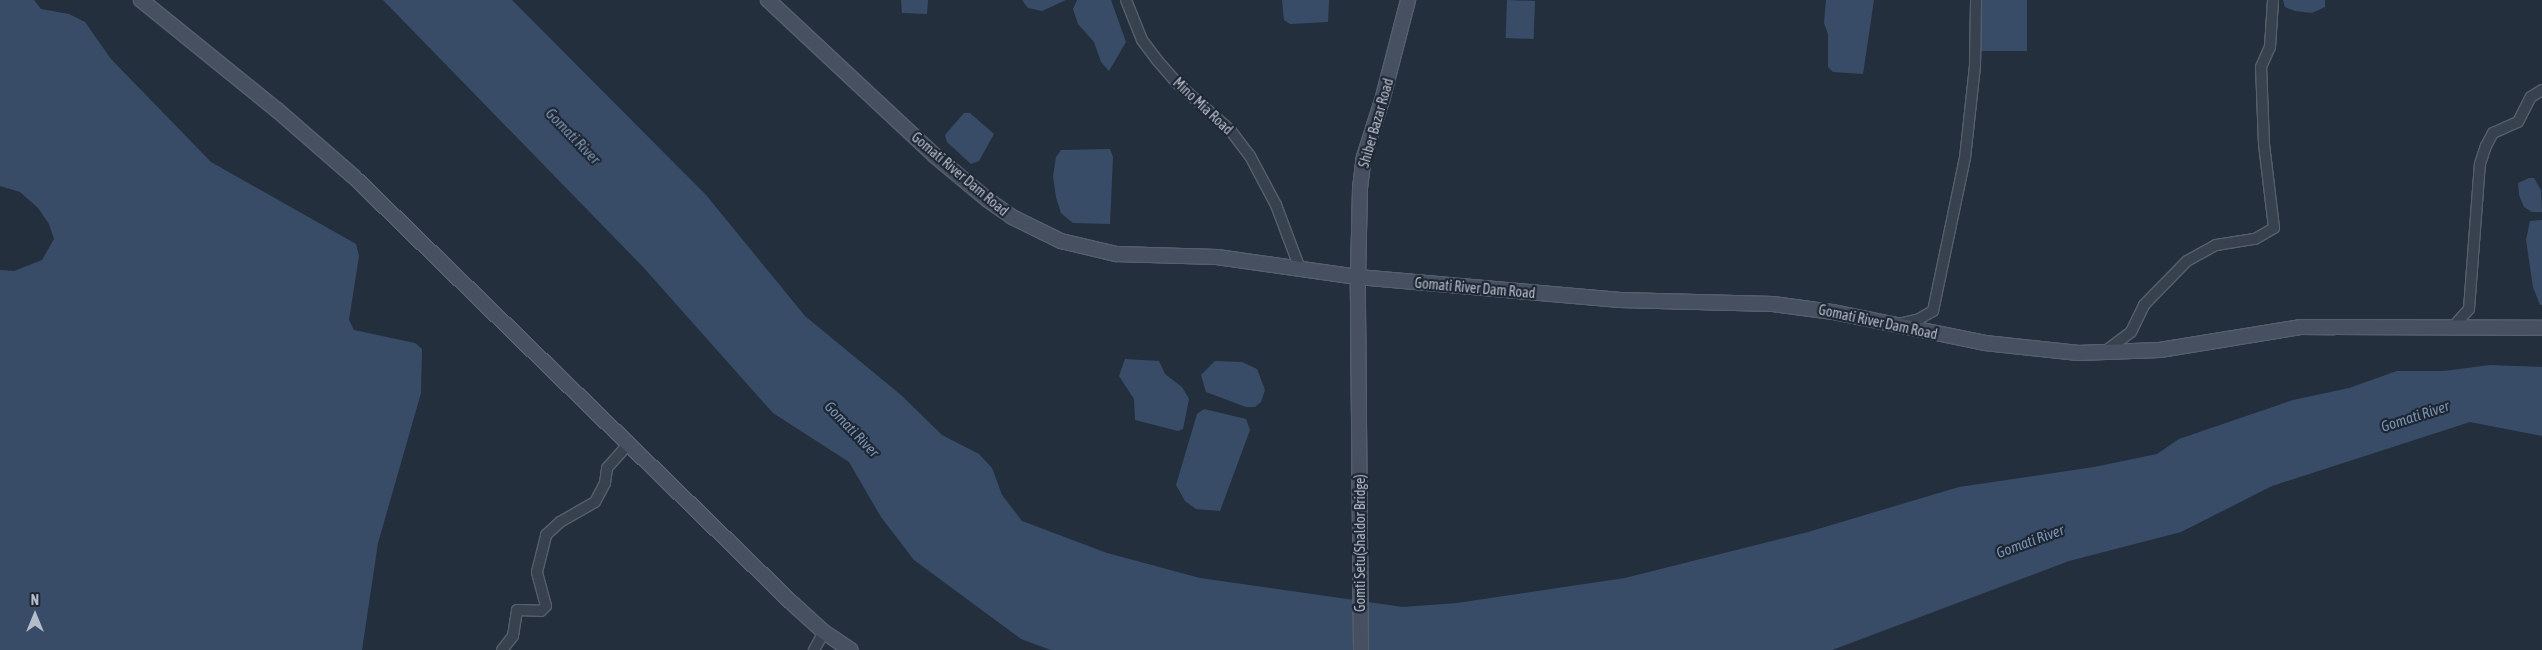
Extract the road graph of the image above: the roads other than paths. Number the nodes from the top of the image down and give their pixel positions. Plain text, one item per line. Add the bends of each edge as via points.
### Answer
1 (142, 0) edge
2 (768, 0) edge
3 (1126, 0) edge
4 (1408, 0) edge
5 (1976, 0) edge
6 (2273, 0) edge
7 (2542, 90) edge
8 (1300, 269) junction
9 (1358, 277) junction
10 (1892, 325) junction
11 (2542, 328) edge
12 (2450, 329) junction
13 (2101, 353) junction
14 (1360, 437) joint
15 (627, 446) junction
16 (824, 632) junction
17 (502, 650) edge
18 (814, 650) edge
19 (851, 650) edge
20 (1361, 650) edge

1 - 15 main road via 353,176 528,343
2 - 8 main road, Gomati River Dam Road via 934,155 988,200 1035,229 1061,241 1116,254 1217,257
3 - 8 street, Mino Mia Road via 1142,40 1157,60 1177,83 1231,131 1250,156 1276,205
4 - 9 main road, Shiber Bazar Road via 1364,157
5 - 10 street via 1975,66 1965,158 1933,311 1920,319
6 - 13 street via 2270,48 2261,67 2264,144 2274,228 2255,239 2216,245 2187,261 2144,305 2131,332
7 - 12 street via 2532,97 2518,122 2493,133 2486,146 2480,164 2469,309
8 - 9 main road, Gomati River Dam Road
9 - 10 main road, Gomati River Dam Road via 1620,300 1773,304 1833,312
9 - 14 main road, Shiber Bazar Road
10 - 13 main road, Gomati River Dam Road via 1985,343
11 - 12 main road, Gomati River Dam Road
12 - 13 main road, Gomati River Dam Road via 2340,325 2268,332 2195,346
14 - 20 main road, Gomti Setu(Shaldor Bridge)
15 - 16 main road
15 - 17 street via 607,468 606,483 595,502 560,522 546,535 537,572 546,606 541,611 517,610 513,636
16 - 18 street
16 - 19 main road

